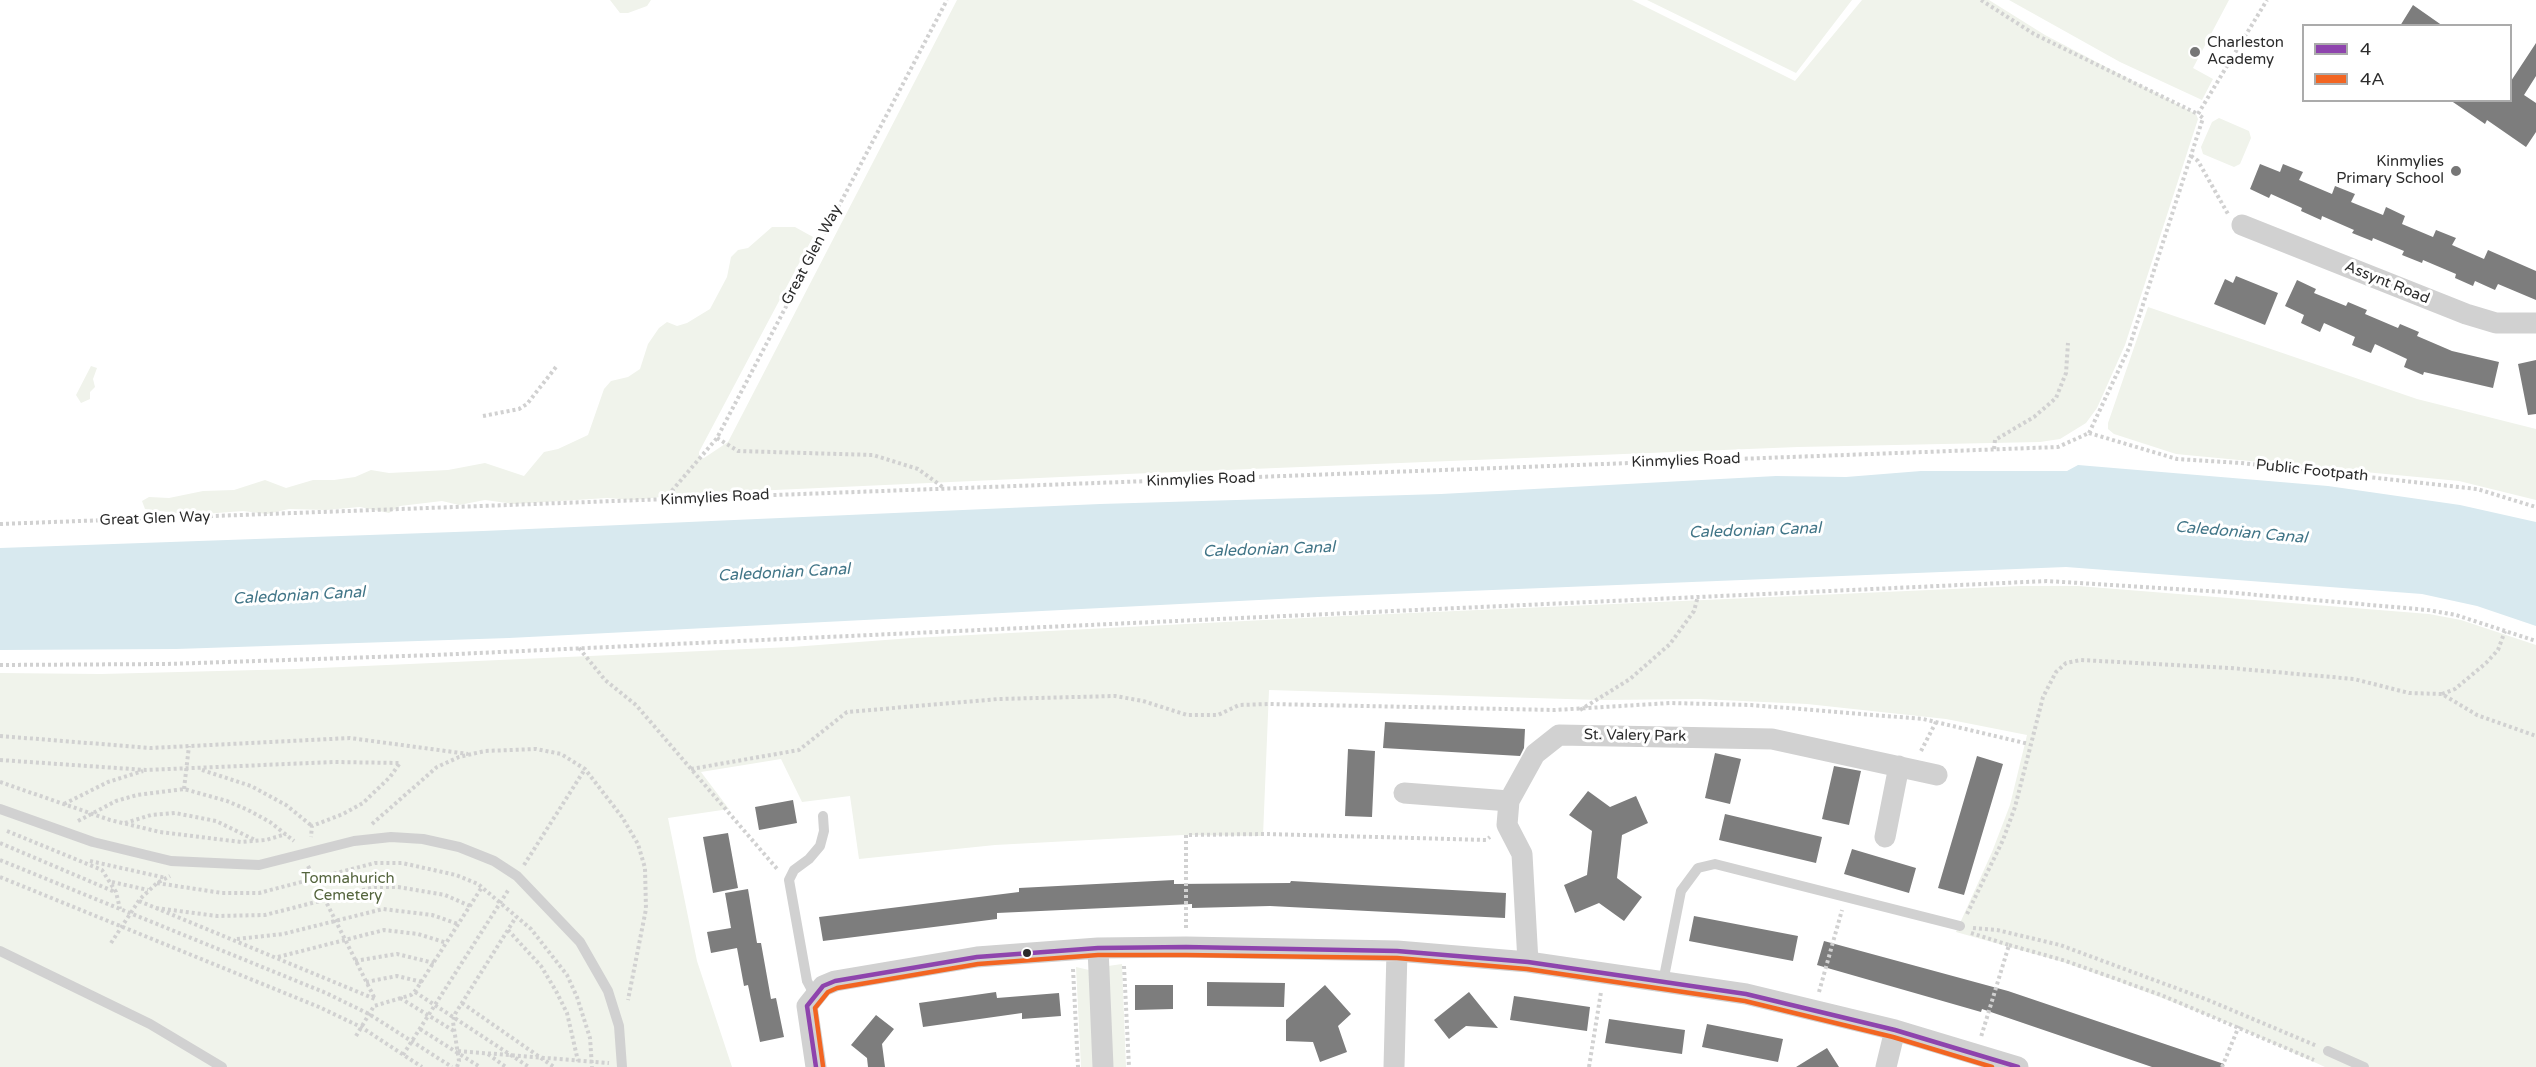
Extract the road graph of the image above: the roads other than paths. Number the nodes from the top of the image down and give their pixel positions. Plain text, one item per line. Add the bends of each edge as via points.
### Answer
1 (2242, 225) road end
2 (2536, 323) edge
3 (1906, 767) junction
4 (1937, 775) dead end
5 (1404, 793) dead end
6 (1509, 801) junction
7 (0, 809) edge
8 (823, 816) dead end
9 (1885, 837) dead end
10 (1960, 926) road end
11 (1098, 948) junction
12 (0, 951) edge
13 (1397, 951) junction
14 (1527, 962) junction
15 (1663, 981) junction
16 (814, 994) junction
17 (1895, 1030) junction
18 (2328, 1051) road end
19 (622, 1066) edge
20 (222, 1067) edge
21 (816, 1067) edge
22 (1103, 1067) edge
23 (1394, 1067) edge
24 (1886, 1067) edge
25 (2018, 1067) edge
26 (2364, 1067) edge

1 - 2 street, Assynt Road via 2466,314 2496,323
3 - 4 street, St. Valery Park
3 - 6 street, St. Valery Park via 1772,739 1559,735 1535,754
3 - 9 street
5 - 6 street
6 - 14 street via 1507,825 1522,854
7 - 19 lane via 134,853 195,863 259,865 354,841 391,837 423,839 494,861 517,876 580,942 608,991 619,1026
8 - 16 lane via 820,846 794,870 789,880 807,981
10 - 15 lane via 1715,864 1698,868 1681,891
11 - 13 street
11 - 16 street via 965,959 835,981
11 - 22 street
12 - 20 lane via 150,1024
13 - 14 street
13 - 23 street
14 - 15 street
15 - 17 street via 1746,993
16 - 21 street via 807,1006
17 - 24 street
17 - 25 street
18 - 26 lane

